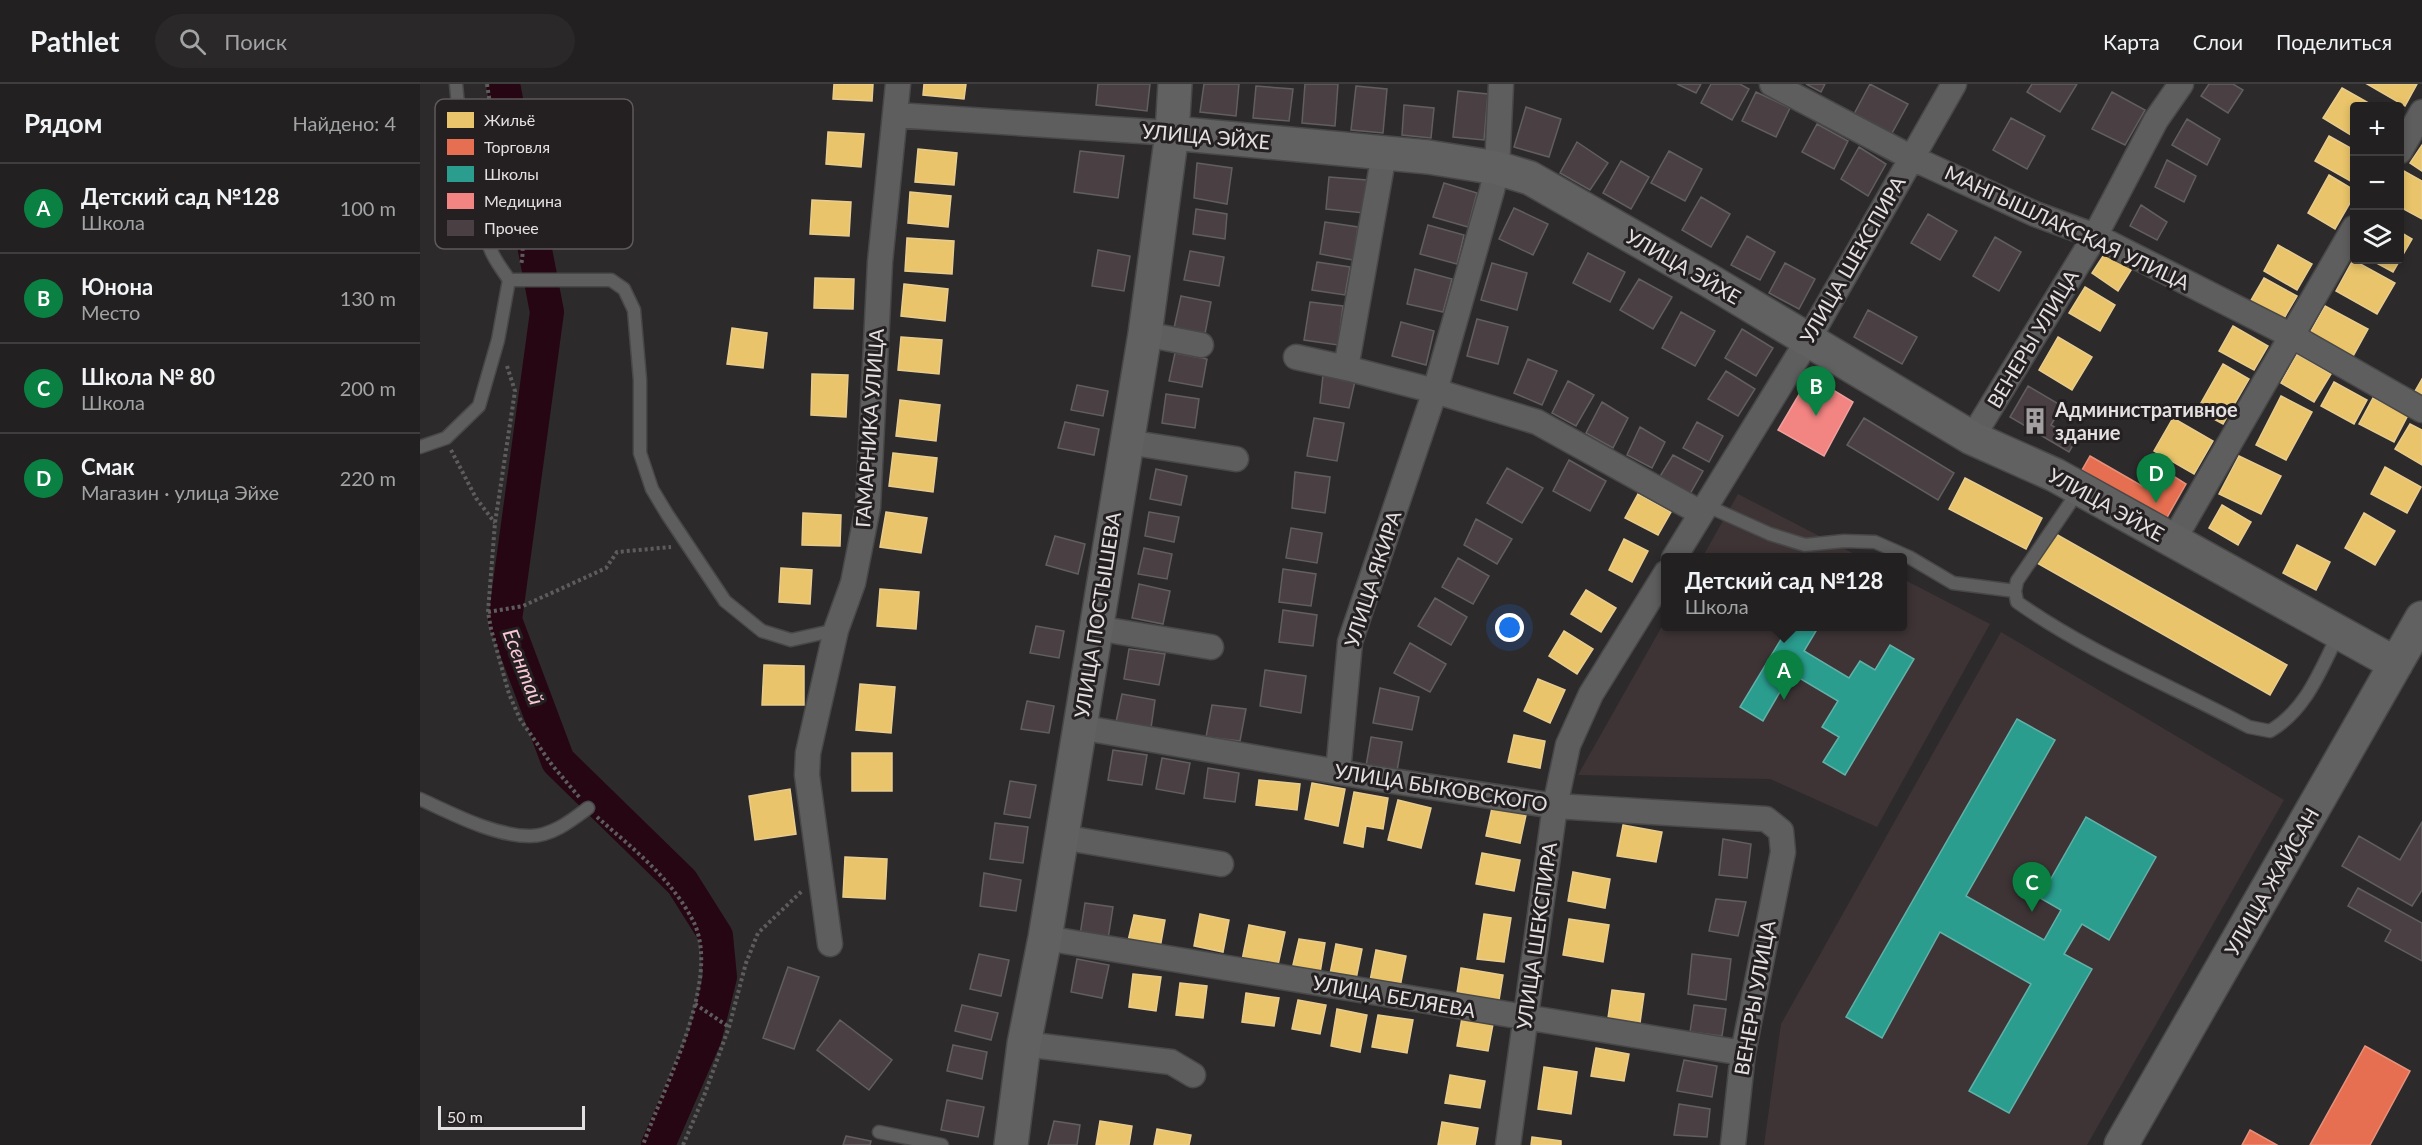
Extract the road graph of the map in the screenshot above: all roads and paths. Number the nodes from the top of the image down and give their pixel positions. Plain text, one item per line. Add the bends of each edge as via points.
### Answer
1 (456, 84) edge
2 (487, 84) edge
3 (898, 84) edge
4 (1175, 84) edge
5 (1501, 84) edge
6 (1772, 84) edge
7 (1954, 84) edge
8 (2181, 84) edge
9 (457, 99) edge
10 (490, 99) edge
11 (2422, 112) edge
12 (895, 115) junction
13 (1172, 134) junction
14 (2404, 144) edge
15 (1384, 154) junction
16 (1912, 158) junction
17 (1497, 168) junction
18 (2095, 237) junction
19 (2350, 237) edge
20 (491, 249) edge
21 (523, 249) edge
22 (517, 280) junction
23 (1145, 334) junction
24 (2292, 336) junction
25 (498, 340) junction
26 (1808, 340) junction
27 (1201, 345) dead end
28 (1296, 357) dead end
29 (1346, 368) junction
30 (1435, 391) junction
31 (2422, 410) edge
32 (446, 438) junction
33 (1972, 438) junction
34 (1127, 442) junction
35 (420, 447) edge
36 (1236, 459) dead end
37 (2080, 489) junction
38 (1703, 509) junction
39 (495, 523) junction
40 (2173, 541) junction
41 (690, 546) junction
42 (1677, 553) edge
43 (1900, 553) edge
44 (1907, 556) edge
45 (1661, 580) edge
46 (2014, 591) junction
47 (488, 612) junction
48 (2422, 618) edge
49 (1096, 628) junction
50 (836, 630) junction
51 (2338, 633) junction
52 (1211, 647) dead end
53 (2396, 663) junction
54 (1079, 727) junction
55 (1338, 772) junction
56 (420, 799) edge
57 (1556, 806) junction
58 (588, 808) junction
59 (1061, 837) junction
60 (1783, 852) joint
61 (1221, 864) dead end
62 (820, 873) junction
63 (1045, 938) junction
64 (830, 944) dead end
65 (695, 1004) junction
66 (1526, 1019) junction
67 (729, 1027) junction
68 (1024, 1044) junction
69 (1743, 1053) junction
70 (1193, 1075) dead end
71 (879, 1132) dead end
72 (643, 1145) edge
73 (684, 1145) edge
74 (942, 1145) edge
75 (1011, 1145) edge
76 (1508, 1145) edge
77 (1733, 1145) edge
78 (2121, 1145) edge

1 - 9 lane
2 - 10 path
3 - 12 street, ГАМАРНИКА УЛИЦА
4 - 13 street, УЛИЦА ПОСТЫШЕВА
5 - 17 street, УЛИЦА ЯКИРА
6 - 16 street, МАНГЫШЛАКСКАЯ УЛИЦА
7 - 16 street, УЛИЦА ШЕКСПИРА
8 - 18 street, ВЕНЕРЫ УЛИЦА via 2156,120
11 - 14 street
12 - 13 street, УЛИЦА ЭЙХЕ
12 - 50 street, ГАМАРНИКА УЛИЦА via 880,262 868,507 853,583
13 - 15 street, УЛИЦА ЭЙХЕ
13 - 23 street, УЛИЦА ПОСТЫШЕВА
15 - 17 street, УЛИЦА ЭЙХЕ
15 - 29 street
16 - 18 street, МАНГЫШЛАКСКАЯ УЛИЦА
16 - 26 street, УЛИЦА ШЕКСПИРА
17 - 26 street, УЛИЦА ЭЙХЕ via 1530,178
17 - 30 street, УЛИЦА ЯКИРА
18 - 24 street, МАНГЫШЛАКСКАЯ УЛИЦА
18 - 33 street, ВЕНЕРЫ УЛИЦА
19 - 24 street
20 - 22 lane
21 - 22 path
22 - 25 lane
22 - 41 lane via 611,280 624,289 634,310 640,380 640,453 652,489
23 - 27 street
23 - 34 street, УЛИЦА ПОСТЫШЕВА
24 - 31 street, МАНГЫШЛАКСКАЯ УЛИЦА
24 - 40 street
25 - 32 lane via 479,406
25 - 39 path via 515,391
26 - 33 street, УЛИЦА ЭЙХЕ
26 - 38 street, УЛИЦА ШЕКСПИРА
28 - 29 street
29 - 30 street
30 - 38 street via 1537,422
30 - 55 street, УЛИЦА ЯКИРА via 1350,642
32 - 35 lane
32 - 39 path via 476,498
33 - 37 street, УЛИЦА ЭЙХЕ
34 - 36 street
34 - 49 street, УЛИЦА ПОСТЫШЕВА
37 - 40 street, УЛИЦА ЭЙХЕ
37 - 46 lane
38 - 42 street, УЛИЦА ШЕКСПИРА
38 - 43 lane via 1805,544 1875,542
39 - 47 path
40 - 51 street, УЛИЦА ЭЙХЕ
41 - 47 path via 617,552 606,568 523,606
41 - 50 lane via 725,601 762,631 791,640
44 - 46 lane via 1953,583
45 - 57 street, УЛИЦА ШЕКСПИРА via 1591,694 1568,745
46 - 51 lane via 2017,602 2106,656 2249,727 2270,731 2286,722 2307,696
47 - 58 path via 498,660 520,719
48 - 53 street, УЛИЦА ЖАЙСАН
49 - 52 street
49 - 54 street, УЛИЦА ПОСТЫШЕВА
50 - 62 street, ГАМАРНИКА УЛИЦА via 808,753 807,775
51 - 53 street, УЛИЦА ЭЙХЕ
53 - 78 street, УЛИЦА ЖАЙСАН
54 - 55 street, УЛИЦА БЫКОВСКОГО
54 - 59 street, УЛИЦА ПОСТЫШЕВА
55 - 57 street, УЛИЦА БЫКОВСКОГО
56 - 58 lane via 484,828 531,836 564,826
57 - 60 street, УЛИЦА БЫКОВСКОГО via 1766,819 1781,831
57 - 66 street, УЛИЦА ШЕКСПИРА
58 - 65 path via 674,890 695,926 701,969
59 - 61 street
59 - 63 street, УЛИЦА ПОСТЫШЕВА
60 - 69 street, ВЕНЕРЫ УЛИЦА
62 - 64 street, ГАМАРНИКА УЛИЦА
62 - 67 path via 758,933
63 - 66 street, УЛИЦА БЕЛЯЕВА
63 - 68 street, УЛИЦА ПОСТЫШЕВА
65 - 67 path
65 - 72 path
66 - 69 street, УЛИЦА БЕЛЯЕВА
66 - 76 street, УЛИЦА ШЕКСПИРА
67 - 73 path
68 - 70 street via 1171,1062
68 - 75 street, УЛИЦА ПОСТЫШЕВА
69 - 77 street, ВЕНЕРЫ УЛИЦА
71 - 74 lane

